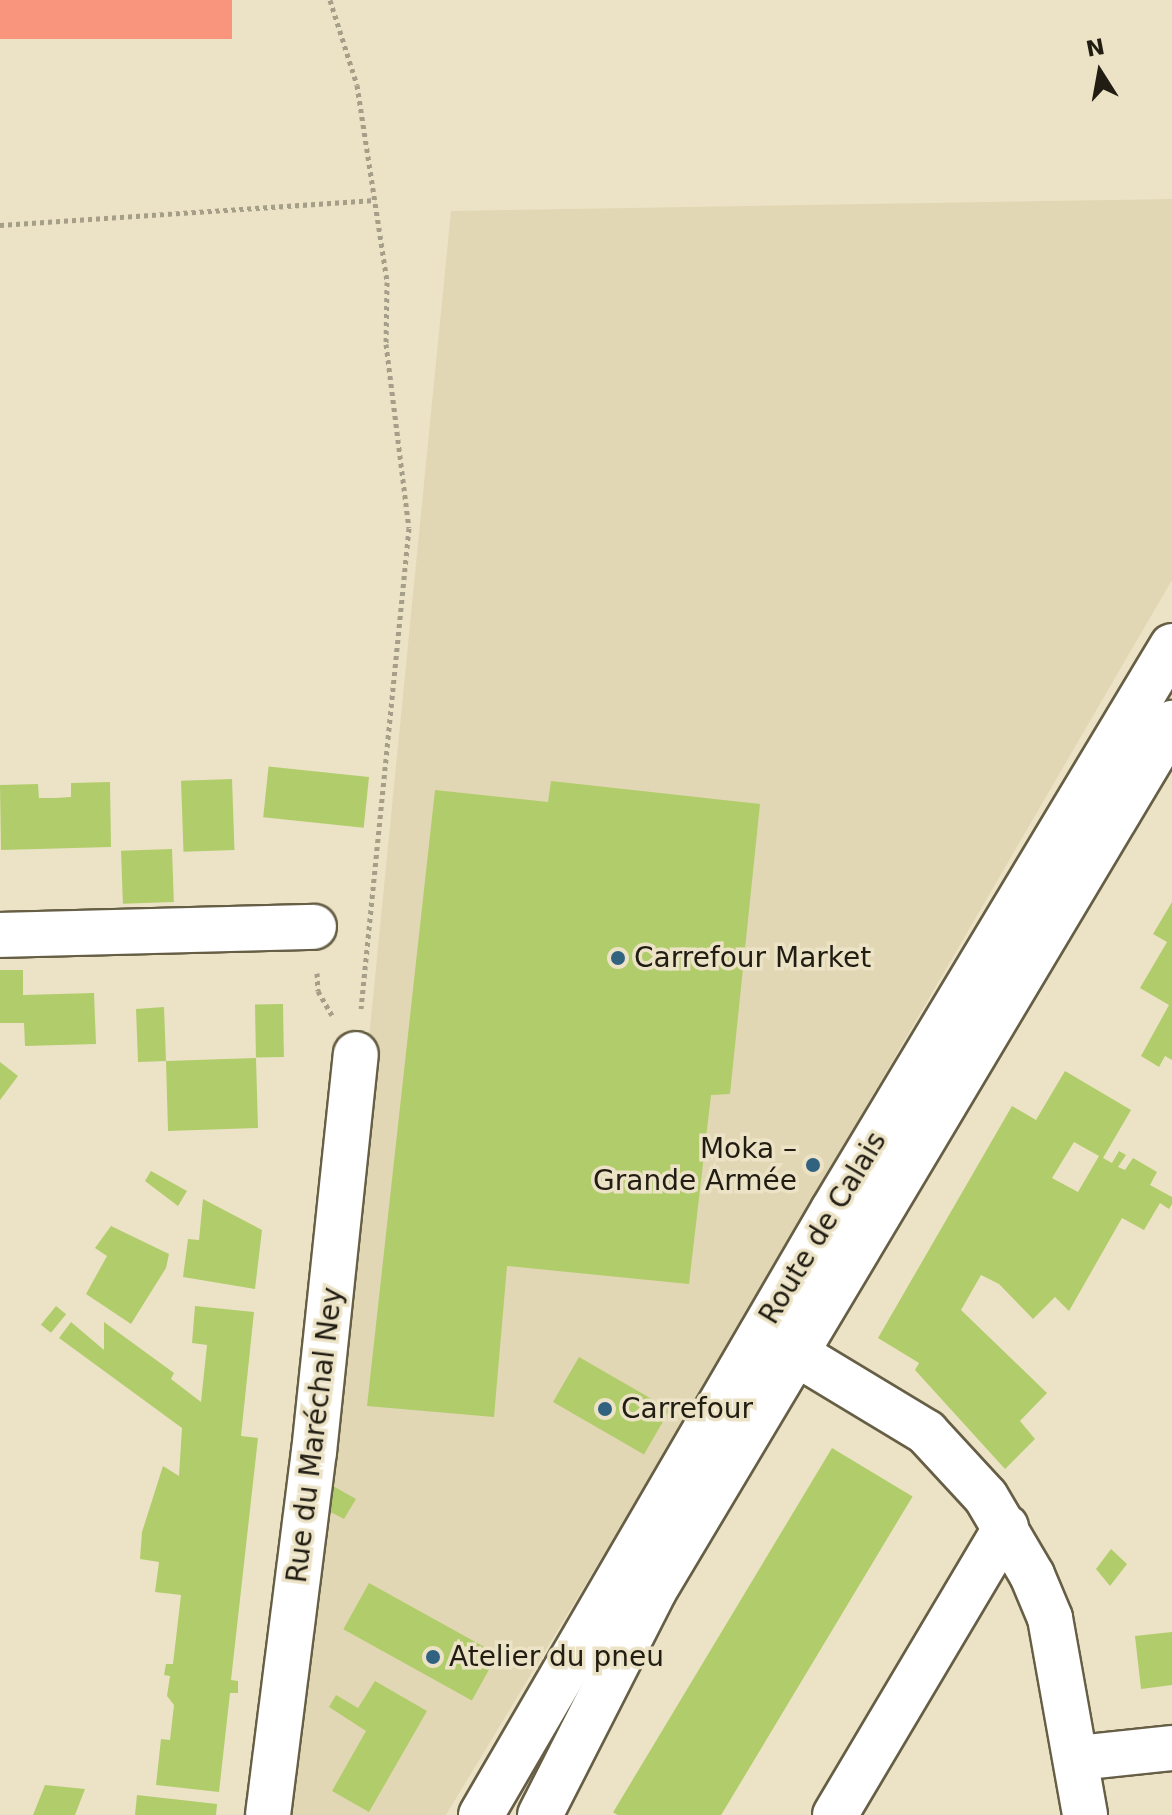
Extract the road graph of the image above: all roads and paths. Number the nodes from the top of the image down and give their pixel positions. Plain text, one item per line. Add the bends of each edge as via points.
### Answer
1 (330, 0) edge
2 (375, 200) junction
3 (0, 225) edge
4 (1172, 646) edge
5 (1172, 723) edge
6 (314, 927) joint
7 (0, 935) edge
8 (356, 1054) junction
9 (779, 1343) junction
10 (1006, 1527) junction
11 (1172, 1748) edge
12 (1077, 1758) junction
13 (268, 1815) edge
14 (481, 1815) edge
15 (540, 1815) edge
16 (835, 1815) edge
17 (1085, 1815) edge

1 - 2 path via 357,85
2 - 3 path
2 - 8 path via 409,528
4 - 9 main road, Route de Calais
5 - 9 main road, Route de Calais
6 - 7 main road
6 - 8 path via 318,991
8 - 13 main road, Rue du Maréchal Ney
9 - 10 main road via 926,1432 964,1470
9 - 14 main road, Route de Calais
9 - 15 main road, Route de Calais
10 - 12 main road via 1050,1618
10 - 16 main road
11 - 12 main road
12 - 17 main road

